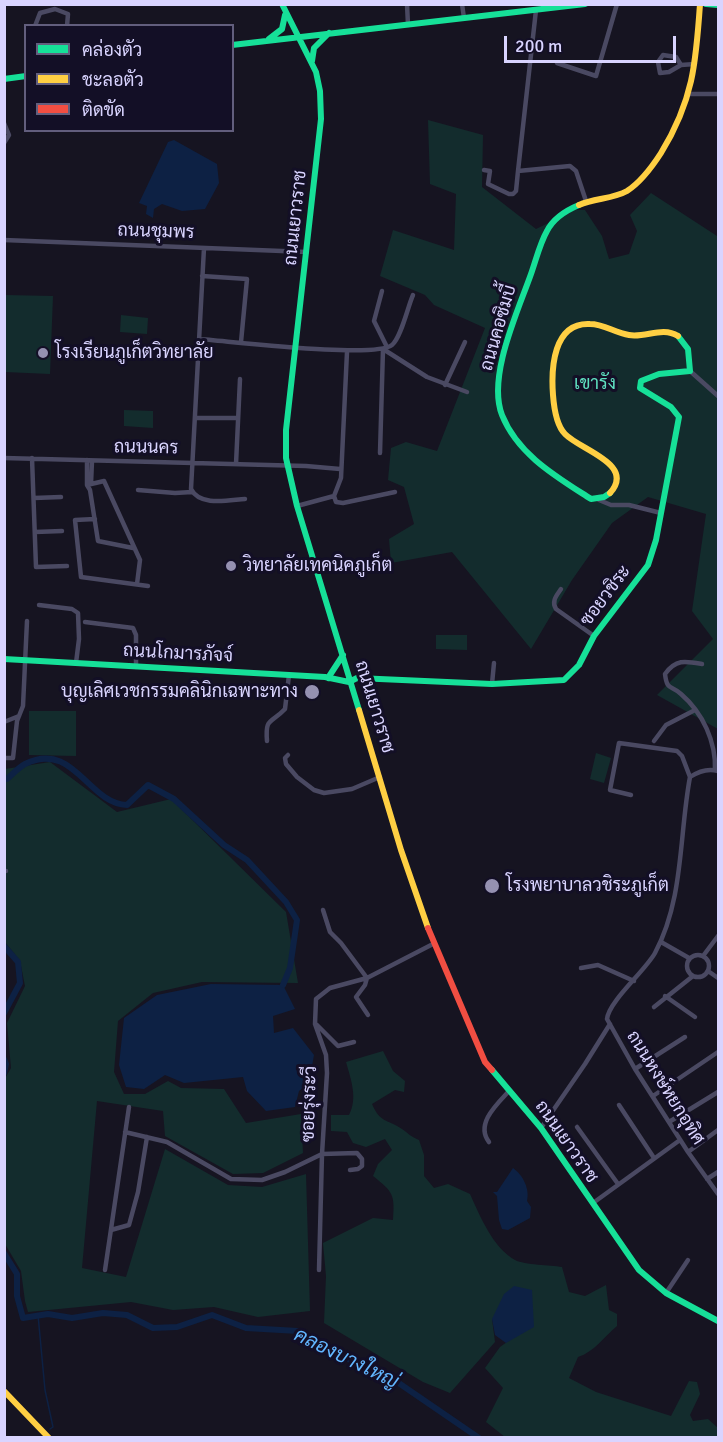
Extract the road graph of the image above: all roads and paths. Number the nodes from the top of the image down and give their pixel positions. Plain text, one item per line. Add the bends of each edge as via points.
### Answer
1 (407, 4) edge
2 (462, 4) edge
3 (585, 4) edge
4 (616, 4) edge
5 (700, 4) edge
6 (706, 4) edge
7 (718, 5) edge
8 (284, 8) edge
9 (521, 8) edge
10 (536, 10) junction
11 (464, 18) junction
12 (36, 24) edge
13 (67, 24) edge
14 (408, 25) junction
15 (329, 33) junction
16 (299, 37) junction
17 (266, 41) junction
18 (234, 45) edge
19 (312, 63) junction
20 (557, 63) dead end
21 (681, 64) junction
22 (695, 64) junction
23 (24, 76) edge
24 (4, 79) edge
25 (689, 94) junction
26 (718, 94) edge
27 (4, 123) edge
28 (4, 143) edge
29 (484, 170) dead end
30 (518, 171) junction
31 (586, 201) junction
32 (4, 240) edge
33 (204, 248) junction
34 (307, 252) junction
35 (202, 276) junction
36 (382, 291) dead end
37 (413, 295) dead end
38 (199, 339) junction
39 (242, 342) junction
40 (465, 342) dead end
41 (295, 347) junction
42 (385, 348) junction
43 (347, 352) junction
44 (690, 371) junction
45 (240, 379) dead end
46 (445, 385) junction
47 (467, 392) dead end
48 (718, 396) edge
49 (195, 418) junction
50 (238, 418) junction
51 (380, 453) dead end
52 (4, 458) edge
53 (32, 459) junction
54 (89, 460) junction
55 (193, 463) junction
56 (236, 464) junction
57 (287, 466) junction
58 (340, 469) junction
59 (89, 486) junction
60 (138, 490) dead end
61 (192, 492) junction
62 (395, 492) dead end
63 (334, 496) junction
64 (61, 497) dead end
65 (33, 498) junction
66 (245, 499) dead end
67 (599, 500) junction
68 (297, 506) junction
69 (661, 513) junction
70 (95, 519) junction
71 (62, 531) dead end
72 (35, 532) junction
73 (133, 548) junction
74 (67, 566) dead end
75 (137, 584) junction
76 (148, 586) dead end
77 (561, 589) dead end
78 (39, 605) dead end
79 (27, 621) dead end
80 (85, 622) dead end
81 (594, 636) junction
82 (343, 655) junction
83 (4, 659) edge
84 (25, 661) junction
85 (76, 663) junction
86 (494, 663) dead end
87 (702, 664) dead end
88 (136, 667) junction
89 (289, 675) junction
90 (328, 678) junction
91 (349, 682) junction
92 (492, 684) junction
93 (695, 710) junction
94 (19, 716) junction
95 (4, 722) edge
96 (267, 741) dead end
97 (654, 741) dead end
98 (288, 755) dead end
99 (4, 758) edge
100 (717, 771) edge
101 (380, 777) junction
102 (690, 777) junction
103 (631, 795) dead end
104 (323, 910) dead end
105 (718, 936) edge
106 (661, 942) junction
107 (433, 944) junction
108 (703, 956) junction
109 (689, 958) junction
110 (581, 968) dead end
111 (708, 971) junction
112 (693, 976) junction
113 (367, 978) junction
114 (718, 978) edge
115 (634, 981) junction
116 (665, 996) junction
117 (654, 1007) dead end
118 (368, 1015) dead end
119 (695, 1017) dead end
120 (315, 1024) junction
121 (610, 1024) junction
122 (685, 1038) dead end
123 (354, 1042) dead end
124 (718, 1052) edge
125 (635, 1069) junction
126 (509, 1091) junction
127 (718, 1092) edge
128 (653, 1096) junction
129 (619, 1105) dead end
130 (129, 1107) dead end
131 (669, 1122) junction
132 (578, 1127) dead end
133 (541, 1128) junction
134 (718, 1130) edge
135 (125, 1132) junction
136 (147, 1137) junction
137 (680, 1140) junction
138 (489, 1142) dead end
139 (688, 1152) junction
140 (322, 1154) junction
141 (654, 1158) junction
142 (350, 1170) dead end
143 (718, 1172) edge
144 (707, 1179) junction
145 (618, 1184) junction
146 (718, 1194) edge
147 (592, 1204) junction
148 (111, 1230) junction
149 (688, 1260) dead end
150 (105, 1270) dead end
151 (319, 1270) dead end
152 (666, 1293) junction
153 (718, 1321) edge
154 (4, 1391) edge
155 (49, 1437) edge

1 - 14 street
2 - 11 street
3 - 10 street
4 - 20 street via 596,76
5 - 22 street, ถนนคอซิมบี้
6 - 7 street
8 - 16 street, ถนนเยาวราช
8 - 17 street via 284,26
9 - 10 street
9 - 11 street
10 - 30 street
11 - 14 street
12 - 13 street via 40,13 55,9 68,14
14 - 15 street
15 - 16 street
15 - 19 street via 314,48
16 - 17 street
16 - 19 street, ถนนเยาวราช
17 - 18 street
19 - 34 street, ถนนเยาวราช via 320,84 321,119
21 - 21 street via 664,74 657,67 663,55 676,57
21 - 22 street
22 - 25 street, ถนนคอซิมบี้
23 - 24 street
25 - 26 street
25 - 31 street, ถนนคอซิมบี้ via 659,155 637,184 618,195
27 - 28 street via 9,135
29 - 30 street via 490,171 488,184 509,194 516,191
30 - 31 street via 570,166 576,171
31 - 67 street, ถนนคอซิมบี้ via 568,208 547,230 506,343 497,391 502,415 519,444 545,469 591,499
32 - 33 street, ถนนชุมพร
33 - 34 street, ถนนชุมพร
33 - 35 street
34 - 41 street, ถนนเยาวราช
35 - 38 street
35 - 39 street via 248,279
36 - 42 street via 374,321
37 - 42 street via 394,342
38 - 39 street
38 - 49 street
39 - 41 street
40 - 46 street
41 - 43 street
41 - 57 street, ถนนเยาวราช via 285,440
42 - 43 street
42 - 46 street
42 - 51 street
43 - 58 street
44 - 48 street
44 - 67 street via 689,349 680,336 662,331 635,336 604,325 582,324 569,328 561,338 553,365 552,390 563,432 617,471 611,492
44 - 69 street, ซอยวชิระ via 668,372 641,381 640,388 645,393 668,403 679,417
45 - 50 street
46 - 47 street
49 - 50 street
49 - 55 street
50 - 56 street
52 - 53 street, ถนนนคร
53 - 54 street, ถนนนคร
53 - 65 street
54 - 55 street, ถนนนคร
54 - 59 street
55 - 56 street, ถนนนคร
55 - 61 street
56 - 57 street, ถนนนคร
57 - 58 street, ถนนนคร
57 - 68 street, ถนนเยาวราช
58 - 63 street
59 - 70 street
59 - 73 street via 104,481
60 - 61 street
61 - 66 street via 207,500
62 - 63 street via 343,503 336,502
63 - 68 street
64 - 65 street
65 - 72 street
67 - 69 street
68 - 82 street, ถนนเยาวราช
69 - 81 street, ซอยวชิระ via 648,565
70 - 73 street via 98,541
70 - 75 street via 75,520 81,577
71 - 72 street
72 - 74 street via 36,567
73 - 75 street via 140,560
75 - 76 street
77 - 81 street via 554,601 556,609
78 - 85 street via 78,613
79 - 84 street
80 - 88 street via 135,629
81 - 92 street, ซอยวชิระ via 579,665 564,680
82 - 90 street
82 - 91 street, ถนนเยาวราช
83 - 84 street, ถนนโกมารภัจจ์
84 - 85 street, ถนนโกมารภัจจ์
84 - 94 street
85 - 88 street, ถนนโกมารภัจจ์
86 - 92 street
87 - 93 street via 686,661 672,665 665,674 669,688 680,693
88 - 89 street, ถนนโกมารภัจจ์
89 - 90 street, ถนนโกมารภัจจ์
89 - 96 street via 285,709 267,723
90 - 91 street, ถนนโกมารภัจจ์
91 - 92 street, ซอยวชิระ via 357,678
91 - 101 street, ถนนเยาวราช
93 - 97 street via 666,725
93 - 100 street via 710,734
94 - 95 street
94 - 99 street via 13,758
98 - 101 street via 286,764 297,777 320,792 352,789
100 - 102 street
101 - 107 street, ถนนเยาวราช
102 - 103 street via 676,751 620,743 610,790
102 - 106 street via 676,894
104 - 113 street via 330,932
105 - 108 street
106 - 109 street
106 - 115 street
107 - 113 street, ซอยรุ่งระวี
107 - 126 street, ถนนเยาวราช via 485,1062
108 - 109 street
108 - 111 street via 708,961
109 - 112 street via 686,968
110 - 115 street via 598,965
111 - 112 street via 703,976
111 - 114 street
112 - 116 street
113 - 118 street via 356,997
113 - 120 street, ซอยรุ่งระวี via 322,992 316,999
115 - 121 street via 608,1014
116 - 117 street
116 - 119 street
120 - 123 street via 338,1046
120 - 140 street, ซอยรุ่งระวี via 326,1055 327,1073
121 - 125 street, ถนนหงษ์หยกอุทิศ
121 - 133 street
122 - 125 street
124 - 128 street
125 - 128 street, ถนนหงษ์หยกอุทิศ
126 - 133 street, ถนนเยาวราช
126 - 138 street via 484,1125
127 - 131 street
128 - 131 street, ถนนหงษ์หยกอุทิศ
129 - 141 street
130 - 135 street
131 - 137 street, ถนนหงษ์หยกอุทิศ
132 - 145 street
133 - 147 street, ถนนเยาวราช
134 - 139 street
135 - 136 street
135 - 148 street
136 - 140 street via 167,1142 231,1179 262,1180
136 - 148 street via 129,1225
137 - 139 street, ถนนหงษ์หยกอุทิศ
137 - 141 street
139 - 144 street, ถนนหงษ์หยกอุทิศ
140 - 142 street via 360,1155 362,1166
140 - 151 street, ซอยรุ่งระวี
141 - 145 street
143 - 144 street
144 - 146 street, ถนนหงษ์หยกอุทิศ
145 - 147 street
147 - 152 street, ถนนเยาวราช via 639,1270
148 - 150 street
149 - 152 street
152 - 153 street, ถนนเยาวราช
154 - 155 street

